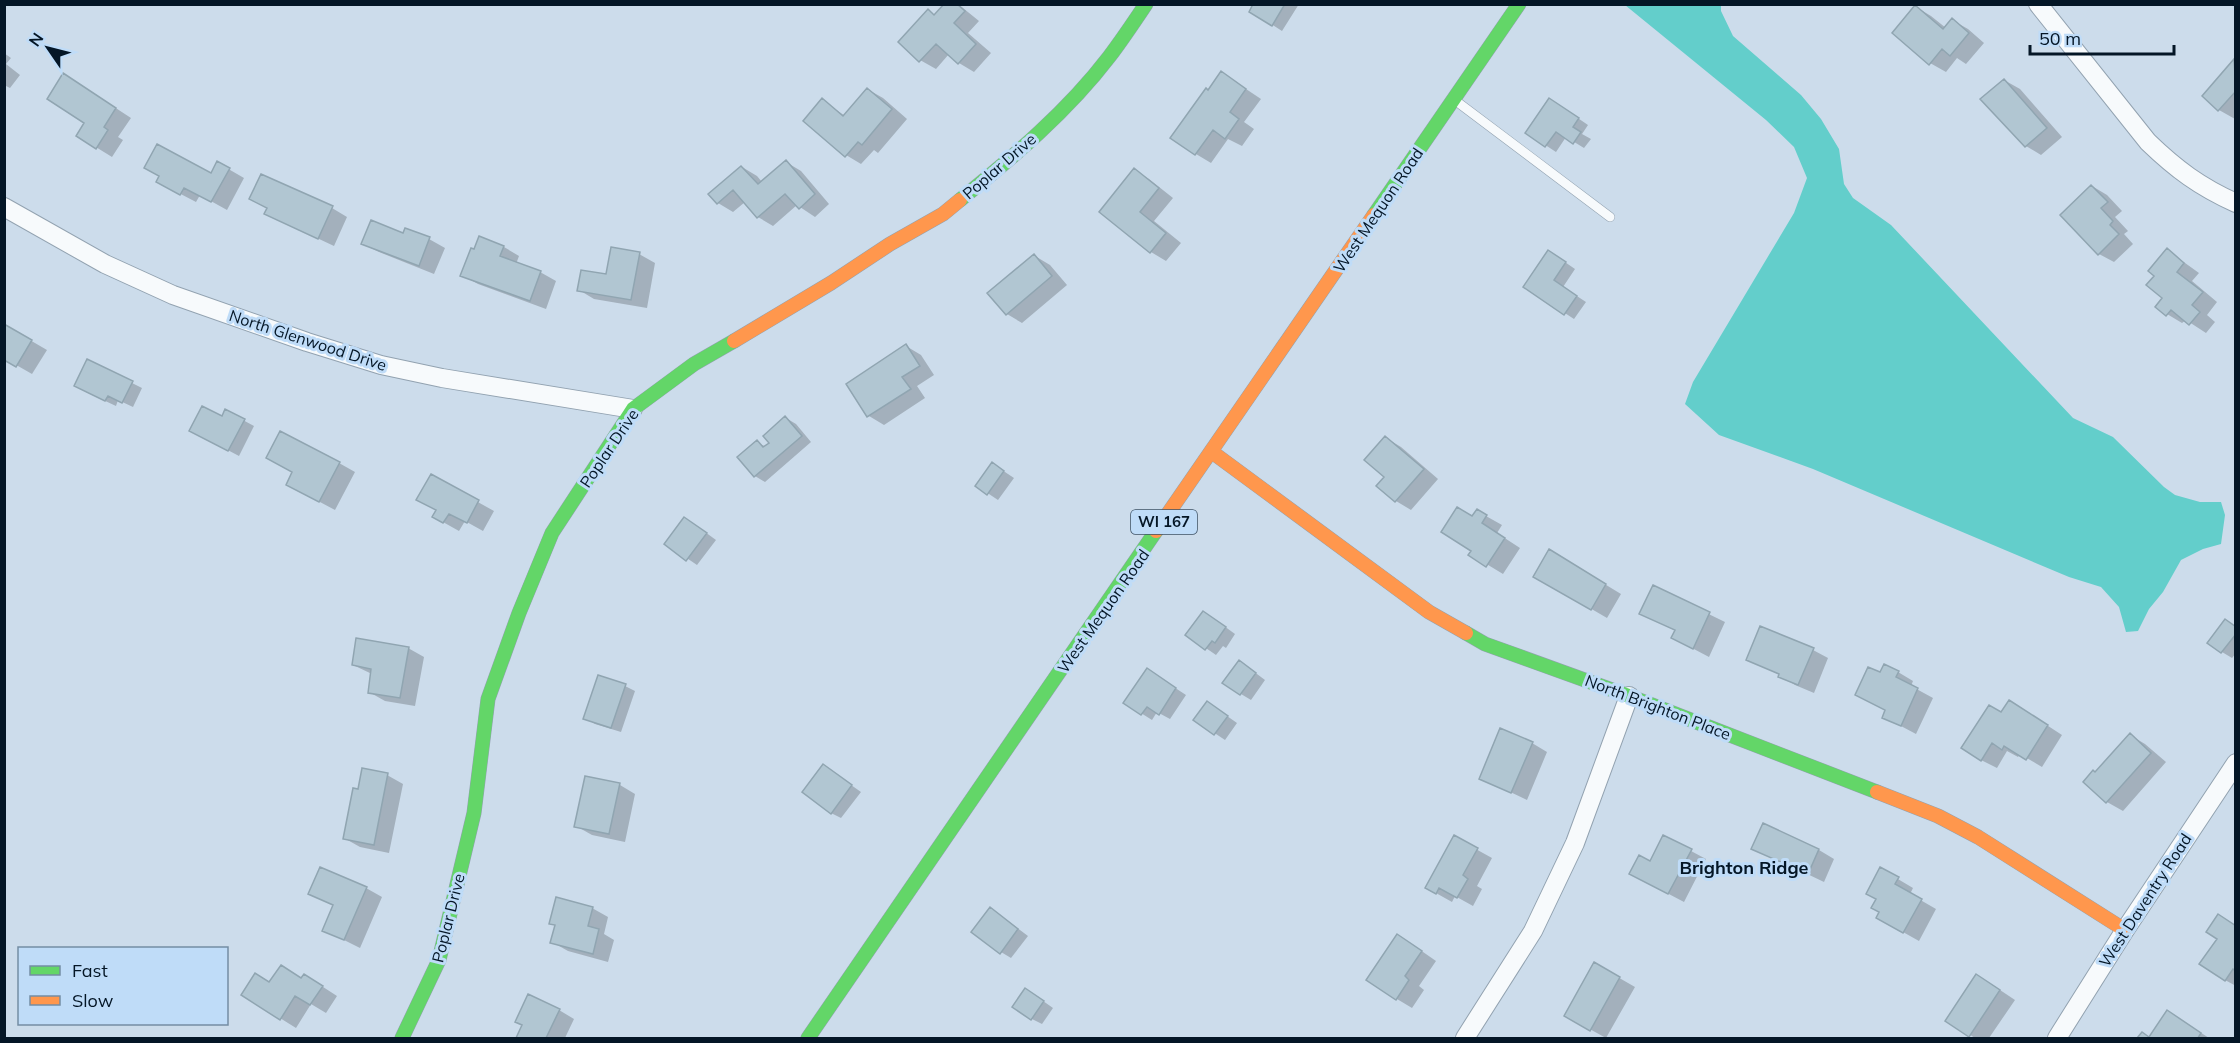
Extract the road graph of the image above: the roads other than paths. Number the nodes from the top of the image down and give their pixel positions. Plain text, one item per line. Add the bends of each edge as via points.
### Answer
1 (1146, 4) edge
2 (1519, 4) edge
3 (2038, 4) edge
4 (1454, 99) junction
5 (2235, 203) edge
6 (4, 207) edge
7 (1610, 217) dead end
8 (633, 409) junction
9 (1212, 452) junction
10 (1629, 696) junction
11 (2235, 762) edge
12 (2125, 930) junction
13 (402, 1038) edge
14 (808, 1038) edge
15 (1465, 1038) edge
16 (2057, 1038) edge

1 - 8 street, Poplar Drive via 1108,58 1066,105 1011,159 943,214 694,364
2 - 4 street, West Mequon Road / WI 167
3 - 5 street via 2148,142 2191,180
4 - 7 lane
4 - 9 street, West Mequon Road / WI 167
6 - 8 street, North Glenwood Drive via 105,264 164,291 307,342 421,374
8 - 13 street, Poplar Drive via 552,533 519,612 488,699 474,813 439,960
9 - 10 street, North Brighton Place via 1430,612 1485,644
9 - 14 street, West Mequon Road / WI 167
10 - 12 street, North Brighton Place via 1938,816
10 - 15 street via 1575,843 1533,931
11 - 12 street, West Daventry Road
12 - 16 street, West Daventry Road

